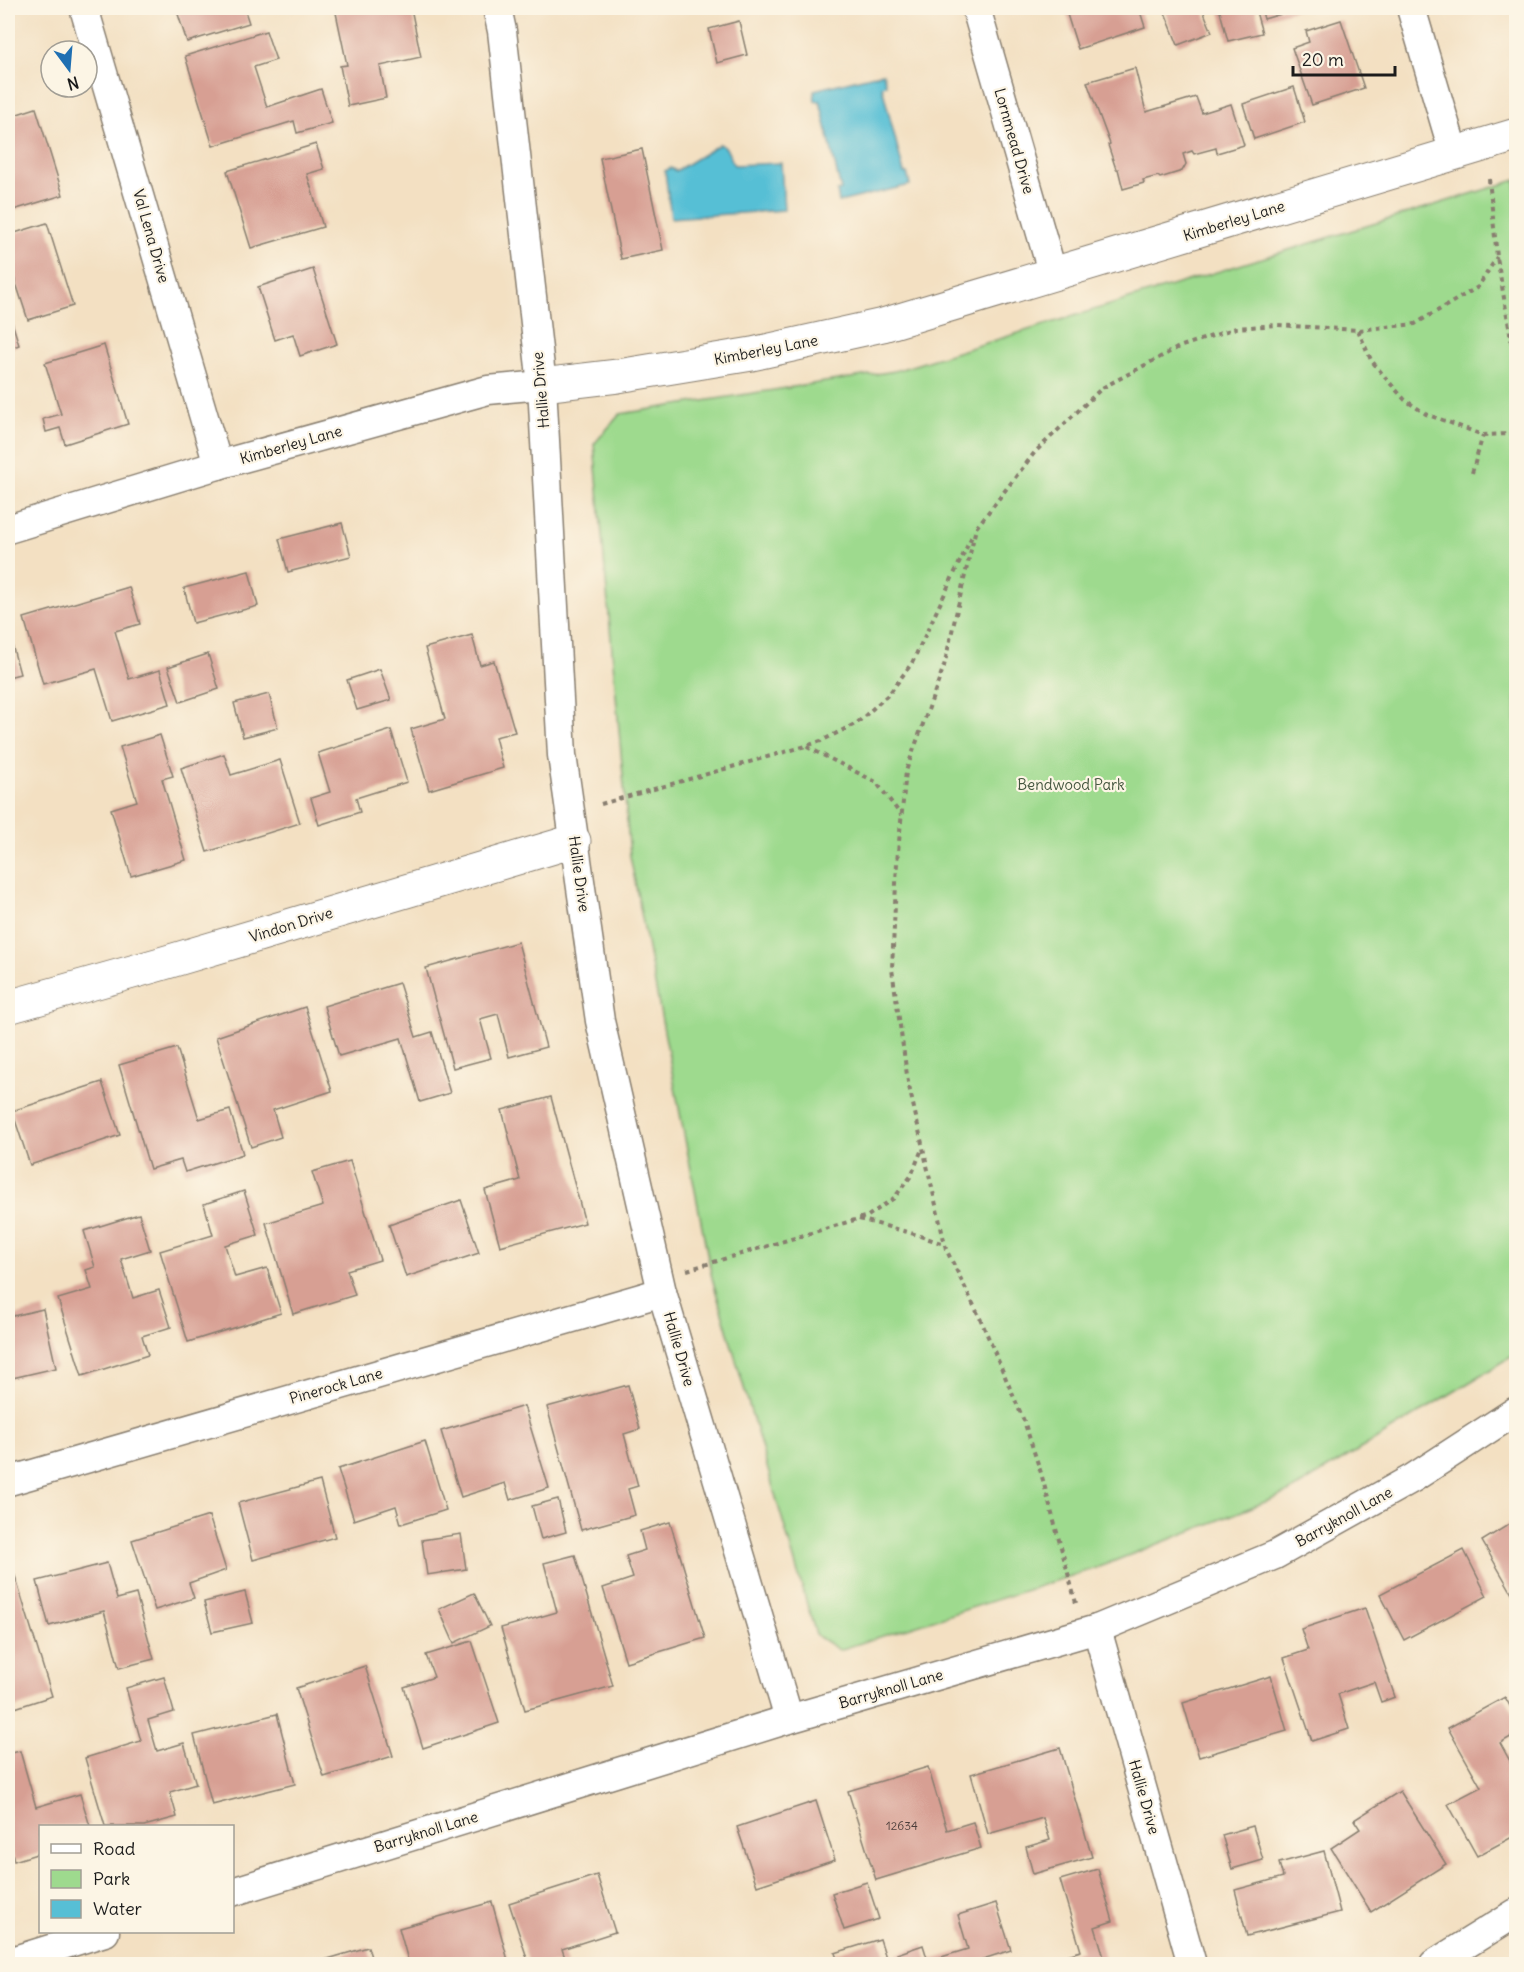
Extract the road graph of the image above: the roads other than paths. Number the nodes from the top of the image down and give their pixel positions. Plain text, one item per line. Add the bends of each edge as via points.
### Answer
1 (84, 8) edge
2 (497, 8) edge
3 (976, 8) edge
4 (1411, 8) edge
5 (1516, 135) edge
6 (1454, 154) junction
7 (1053, 275) junction
8 (542, 385) junction
9 (218, 465) junction
10 (8, 529) edge
11 (572, 827) junction
12 (8, 1006) edge
13 (661, 1285) junction
14 (1516, 1411) edge
15 (9, 1481) dead end
16 (1090, 1630) junction
17 (789, 1719) junction
18 (234, 1891) edge
19 (1516, 1913) edge
20 (102, 1933) edge
21 (8, 1962) edge
22 (1192, 1965) edge
23 (1434, 1965) edge

1 - 9 street, Val Lena Drive
2 - 8 street, Hallie Drive
3 - 7 street, Lornmead Drive
4 - 6 street
5 - 6 street, Kimberley Lane
6 - 7 street, Kimberley Lane
7 - 8 street, Kimberley Lane via 889,324 752,354
8 - 9 street, Kimberley Lane via 488,390
8 - 11 street, Hallie Drive via 562,755
9 - 10 street, Kimberley Lane
11 - 12 street, Vindon Drive via 157,965
11 - 13 street, Hallie Drive via 600,1022
13 - 15 street, Pinerock Lane
13 - 17 street, Hallie Drive
14 - 16 street, Barryknoll Lane via 1413,1478 1275,1555
16 - 17 street, Barryknoll Lane
16 - 22 street, Hallie Drive
17 - 18 street, Barryknoll Lane
19 - 23 street
20 - 21 street

